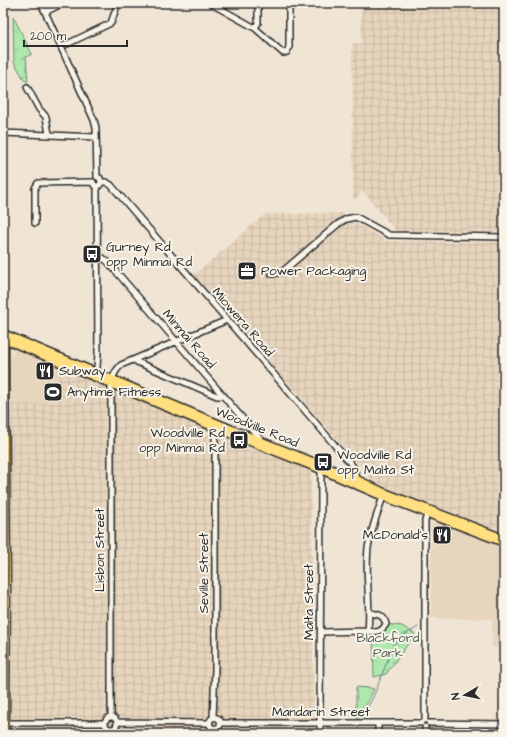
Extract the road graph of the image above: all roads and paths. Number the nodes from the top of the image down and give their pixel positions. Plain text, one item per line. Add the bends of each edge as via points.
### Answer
1 (41, 3) edge
2 (64, 3) edge
3 (118, 3) edge
4 (210, 3) edge
5 (258, 3) edge
6 (289, 3) edge
7 (45, 12) junction
8 (256, 28) junction
9 (61, 47) junction
10 (27, 87) dead end
11 (3, 134) edge
12 (49, 134) junction
13 (96, 137) junction
14 (97, 177) junction
15 (102, 182) junction
16 (95, 184) junction
17 (35, 223) dead end
18 (504, 237) edge
19 (97, 256) junction
20 (272, 274) dead end
21 (226, 320) junction
22 (5, 336) edge
23 (176, 341) junction
24 (135, 360) junction
25 (95, 374) junction
26 (112, 381) junction
27 (224, 396) junction
28 (215, 428) junction
29 (262, 441) junction
30 (321, 470) junction
31 (353, 481) junction
32 (383, 497) junction
33 (427, 512) junction
34 (504, 538) edge
35 (504, 543) edge
36 (5, 592) edge
37 (370, 613) junction
38 (368, 631) junction
39 (321, 632) junction
40 (111, 716) junction
41 (213, 717) junction
42 (118, 722) junction
43 (6, 723) junction
44 (105, 723) junction
45 (209, 723) junction
46 (221, 723) junction
47 (320, 723) junction
48 (378, 723) junction
49 (425, 723) junction
50 (504, 724) edge
51 (215, 731) edge
52 (110, 732) edge
53 (6, 734) edge
54 (320, 734) edge
55 (378, 734) edge
56 (425, 734) edge

1 - 7 street
2 - 7 street
3 - 9 street via 111,23
4 - 8 street
5 - 8 street
6 - 8 street via 287,52 280,52
7 - 9 street
9 - 13 street via 94,120
10 - 12 street via 46,117
11 - 12 street
12 - 13 street
13 - 14 street
14 - 15 street, Miowera Road
14 - 16 street via 94,178
15 - 16 street
15 - 21 street, Miowera Road via 111,185
16 - 17 street via 35,183
16 - 19 street
18 - 20 street via 389,235 356,218 346,219 282,272
19 - 23 street, Minmai Road via 108,262
19 - 25 street via 98,354
21 - 23 street
21 - 31 street, Miowera Road via 355,469
22 - 25 main road, Woodville Road
22 - 36 main road
23 - 24 street
23 - 27 street, Minmai Road
24 - 26 street via 121,365
24 - 27 street via 217,396
25 - 26 main road, Woodville Road
26 - 28 main road, Woodville Road
26 - 29 main road, Woodville Road
26 - 40 street, Lisbon Street
27 - 29 street, Minmai Road
28 - 30 main road, Woodville Road
28 - 41 street, Seville Street
29 - 31 main road, Woodville Road
30 - 31 main road, Woodville Road
30 - 39 street, Malta Street
31 - 32 main road, Woodville Road
31 - 33 main road, Woodville Road
32 - 33 main road, Woodville Road
32 - 37 street via 368,548
33 - 34 main road, Woodville Road
33 - 35 main road, Woodville Road
33 - 49 street
36 - 43 main road
37 - 38 street
37 - 38 street via 381,615 386,624 380,631
38 - 39 street
39 - 47 street, Malta Street
40 - 42 street
40 - 44 street
41 - 45 street
41 - 46 street via 219,718
42 - 45 street
42 - 52 street via 116,728
43 - 44 street
43 - 53 main road
44 - 52 street
45 - 51 street
46 - 47 street, Mandarin Street
46 - 51 street
47 - 48 street, Mandarin Street
47 - 54 street, Malta Street
48 - 49 street, Mandarin Street
48 - 55 street
49 - 50 street, Mandarin Street
49 - 56 street

